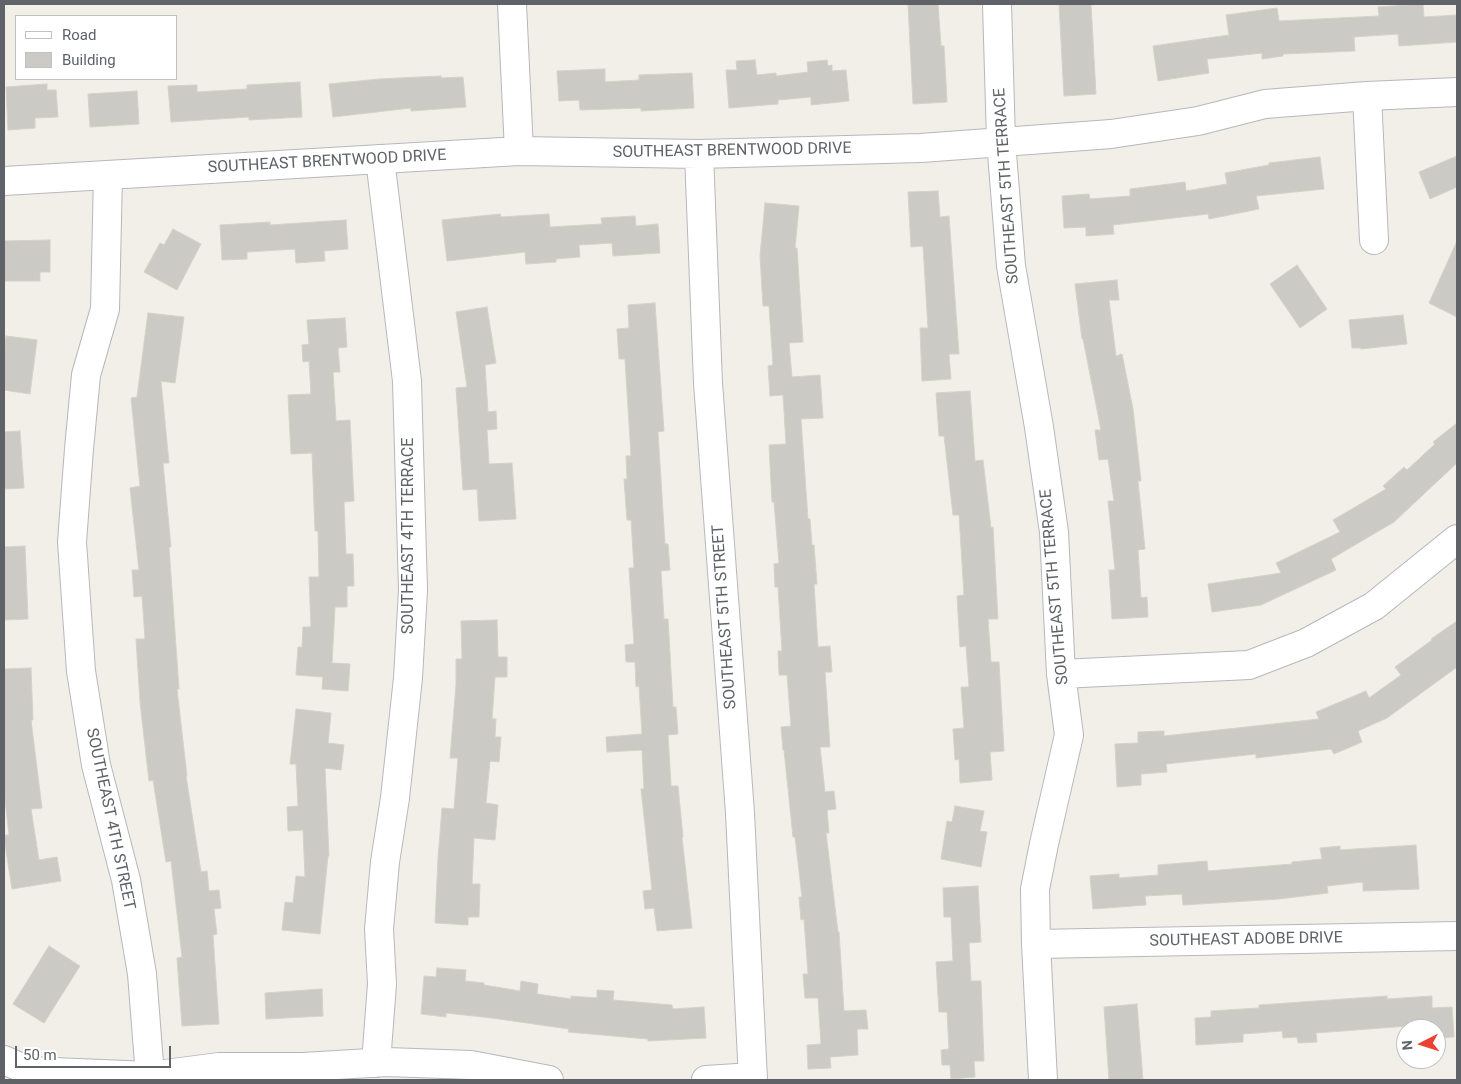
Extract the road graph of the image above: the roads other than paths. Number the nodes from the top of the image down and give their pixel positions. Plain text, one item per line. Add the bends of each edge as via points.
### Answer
1 (512, 4) edge
2 (997, 4) edge
3 (1457, 92) edge
4 (1367, 96) junction
5 (1001, 141) junction
6 (519, 151) junction
7 (699, 154) junction
8 (380, 159) junction
9 (108, 175) junction
10 (4, 181) edge
11 (1374, 240) dead end
12 (1457, 539) edge
13 (1061, 674) junction
14 (1457, 936) edge
15 (1036, 944) junction
16 (4, 1060) edge
17 (376, 1063) junction
18 (150, 1076) junction
19 (753, 1079) edge
20 (549, 1080) edge
21 (706, 1080) edge
22 (1043, 1080) edge

1 - 6 street
2 - 5 street, SOUTHEAST 5TH TERRACE
3 - 4 street, SOUTHEAST BRENTWOOD DRIVE
4 - 5 street, SOUTHEAST BRENTWOOD DRIVE via 1265,104 1198,121 1111,134
4 - 11 street
5 - 7 street, SOUTHEAST BRENTWOOD DRIVE via 921,148
5 - 13 street, SOUTHEAST 5TH TERRACE via 1011,266 1054,532
6 - 7 street, SOUTHEAST BRENTWOOD DRIVE
6 - 8 street, SOUTHEAST BRENTWOOD DRIVE
7 - 19 street, SOUTHEAST 5TH STREET via 708,383 740,813
8 - 9 street, SOUTHEAST BRENTWOOD DRIVE
8 - 17 street, SOUTHEAST 4TH TERRACE via 408,381 413,590 408,678 379,929 382,984
9 - 10 street, SOUTHEAST BRENTWOOD DRIVE
9 - 18 street, SOUTHEAST 4TH STREET via 105,308 86,375 72,542 81,671 96,765 126,880 142,974
12 - 13 street via 1374,606 1306,643 1249,665
13 - 15 street, SOUTHEAST 5TH TERRACE via 1069,735 1035,889
14 - 15 street, SOUTHEAST ADOBE DRIVE
15 - 22 street, SOUTHEAST 5TH TERRACE
16 - 18 street via 28,1071
17 - 18 street via 219,1067
17 - 20 street via 471,1065
19 - 21 street

